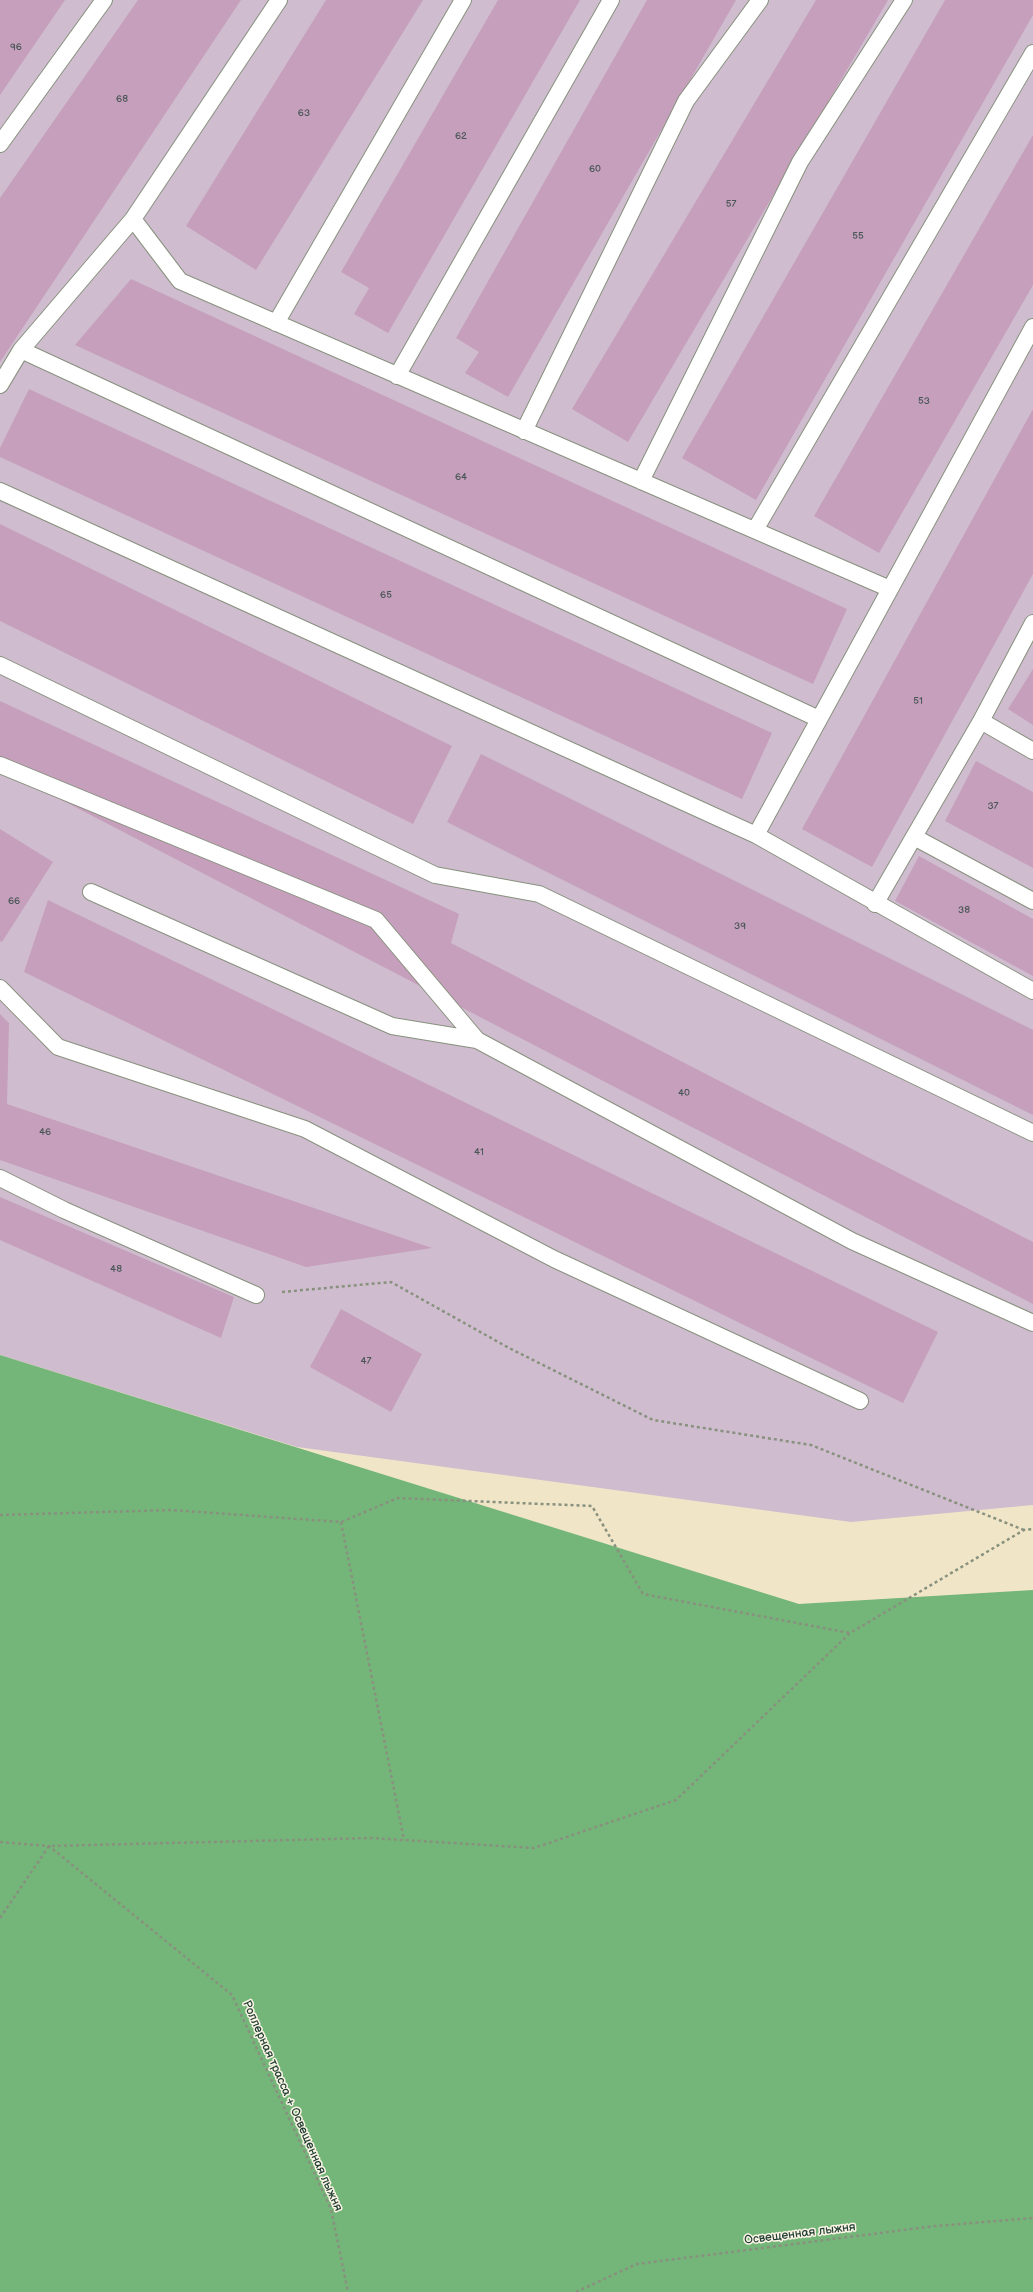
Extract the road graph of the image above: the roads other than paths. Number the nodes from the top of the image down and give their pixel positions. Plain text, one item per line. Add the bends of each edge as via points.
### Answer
1 (104, 0) edge
2 (279, 0) edge
3 (463, 0) edge
4 (611, 0) edge
5 (760, 0) edge
6 (904, 0) edge
7 (1033, 53) edge
8 (0, 144) edge
9 (133, 219) junction
10 (276, 323) junction
11 (1033, 327) edge
12 (21, 350) junction
13 (397, 376) junction
14 (0, 385) edge
15 (524, 431) junction
16 (641, 481) junction
17 (0, 491) edge
18 (754, 530) junction
19 (890, 589) junction
20 (1033, 623) edge
21 (0, 665) edge
22 (819, 719) junction
23 (981, 721) junction
24 (1033, 751) edge
25 (0, 765) edge
26 (756, 836) junction
27 (914, 837) junction
28 (91, 892) dead end
29 (1033, 901) edge
30 (875, 904) junction
31 (0, 988) edge
32 (1033, 991) edge
33 (477, 1040) junction
34 (1033, 1133) edge
35 (0, 1178) edge
36 (256, 1294) road end
37 (1033, 1323) edge
38 (860, 1401) dead end

1 - 8 lane
2 - 9 lane
3 - 10 lane
4 - 13 lane
5 - 15 lane via 686,101
6 - 16 lane via 800,162
7 - 18 lane
9 - 10 lane via 180,281
9 - 12 lane
10 - 13 lane
11 - 19 lane
12 - 14 lane
12 - 22 lane
13 - 15 lane
15 - 16 lane
16 - 18 lane
17 - 26 lane
18 - 19 lane
19 - 22 lane
20 - 23 lane
21 - 34 lane via 435,874 540,894
22 - 26 lane
23 - 24 lane
23 - 27 lane
25 - 33 lane via 376,920
26 - 30 lane
27 - 29 lane
27 - 30 lane
28 - 33 lane via 392,1026
30 - 32 lane
31 - 38 lane via 58,1047 305,1129 554,1259
33 - 37 lane via 852,1241
35 - 36 lane via 64,1210

